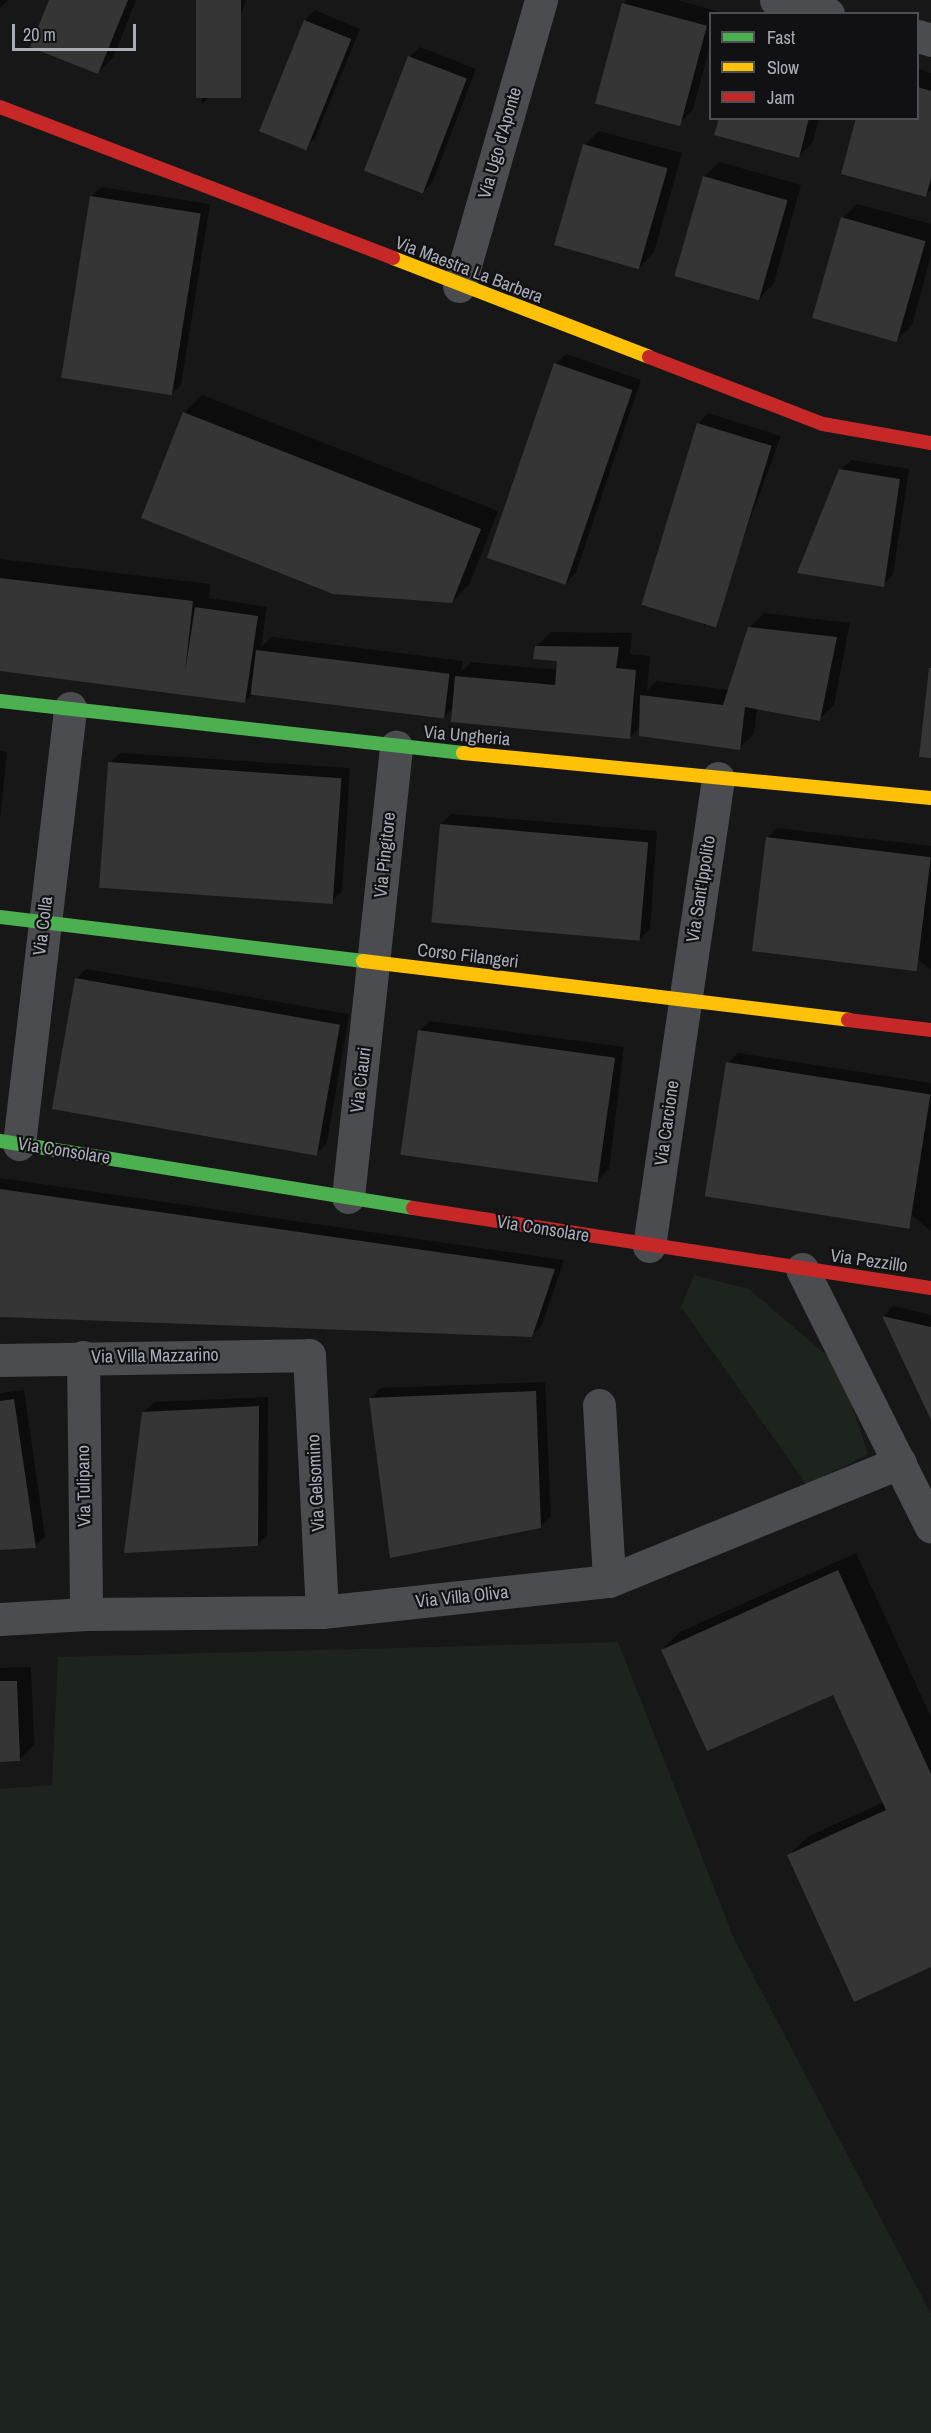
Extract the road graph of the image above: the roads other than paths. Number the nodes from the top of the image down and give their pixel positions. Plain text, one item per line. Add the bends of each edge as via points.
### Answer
1 (542, 0) edge
2 (776, 0) edge
3 (821, 12) edge
4 (0, 107) edge
5 (459, 286) junction
6 (931, 443) edge
7 (0, 701) edge
8 (70, 708) junction
9 (396, 747) junction
10 (718, 778) junction
11 (931, 798) edge
12 (0, 917) edge
13 (44, 922) junction
14 (375, 963) junction
15 (684, 1000) junction
16 (931, 1030) edge
17 (10, 1142) edge
18 (348, 1197) junction
19 (649, 1246) junction
20 (802, 1269) junction
21 (931, 1288) edge
22 (309, 1354) joint
23 (82, 1357) junction
24 (0, 1360) edge
25 (599, 1405) dead end
26 (900, 1462) junction
27 (931, 1527) edge
28 (609, 1581) junction
29 (322, 1612) junction
30 (86, 1614) junction
31 (0, 1619) edge

1 - 5 street, Via Ugo d'Aponte
2 - 3 street
4 - 5 street, Via Maestra La Barbera
5 - 6 street, Via Maestra La Barbera via 823,424
7 - 8 street, Via Ungheria
8 - 9 street, Via Ungheria
8 - 13 street, Via Colla
9 - 10 street, Via Ungheria
9 - 14 street, Via Pingitore
10 - 11 street, Via Ungheria
10 - 15 street, Via Sant'Ippolito
12 - 13 street, Corso Filangeri
13 - 14 street, Corso Filangeri
13 - 17 street, Via Colla
14 - 15 street, Corso Filangeri
14 - 18 street, Via Ciauri
15 - 16 street, Corso Filangeri
15 - 19 street, Via Carcione
17 - 18 street, Via Consolare
18 - 19 street, Via Consolare
19 - 20 street, Via Consolare
20 - 21 street, Via Pezzillo
20 - 26 street
22 - 23 street, Via Villa Mazzarino
22 - 29 street, Via Gelsomino
23 - 24 street, Via Villa Mazzarino
23 - 30 street, Via Tulipano
25 - 28 street
26 - 27 street
26 - 28 street, Via Villa Oliva
28 - 29 street, Via Villa Oliva
29 - 30 street, Via Villa Oliva
30 - 31 street, Via Villa Oliva

